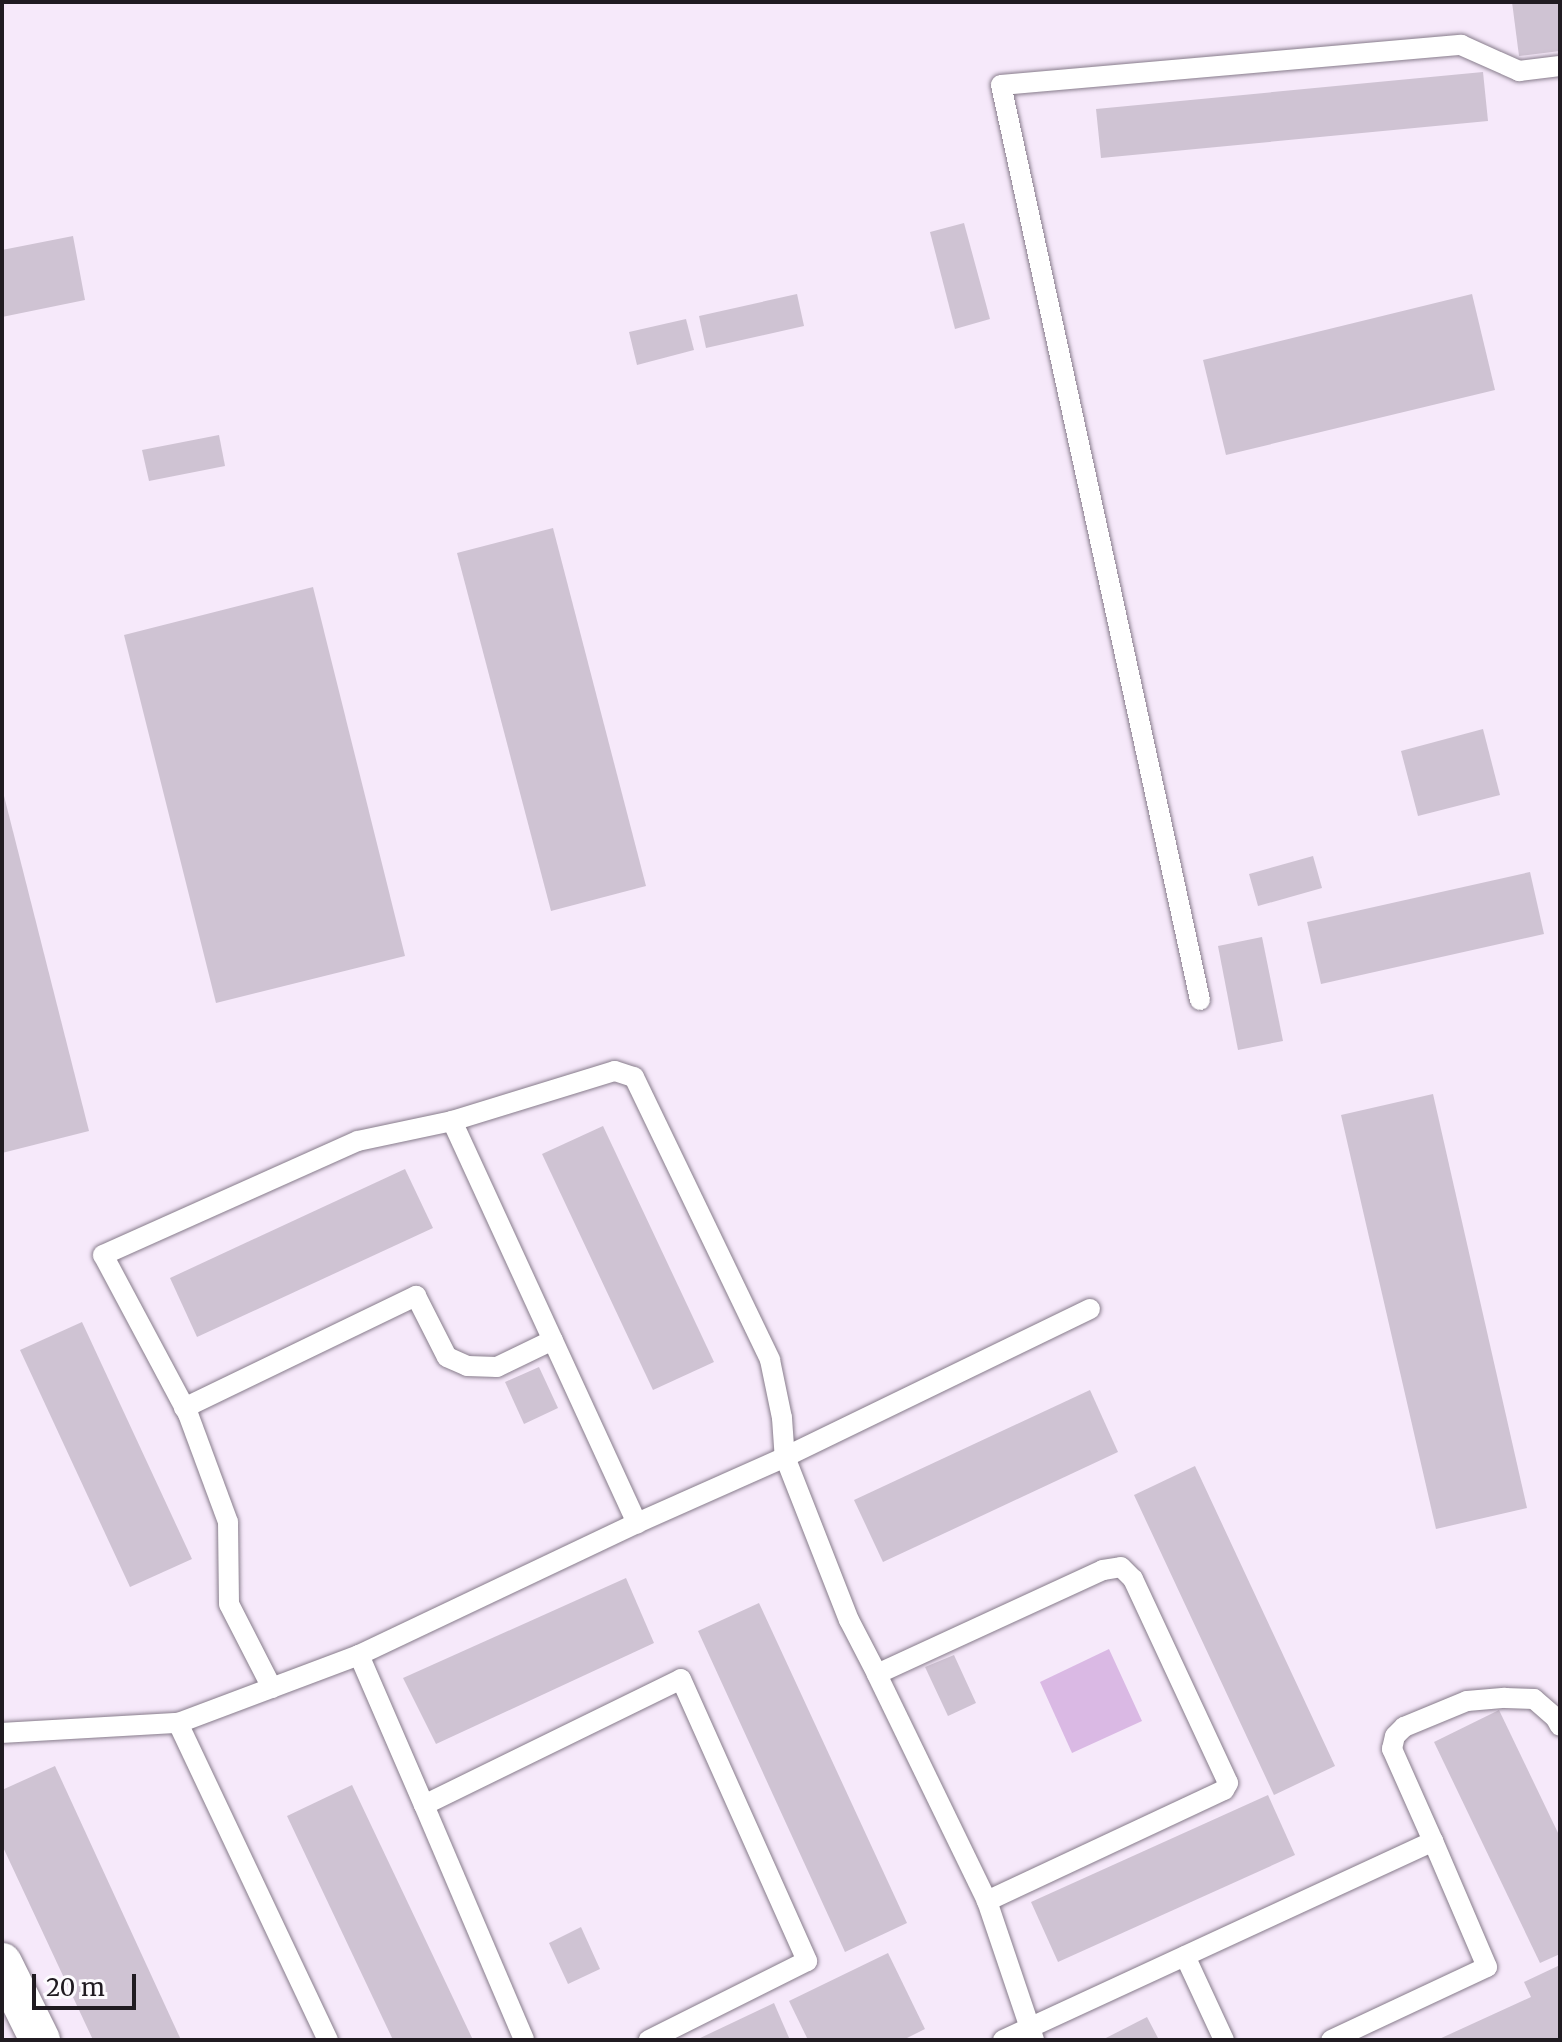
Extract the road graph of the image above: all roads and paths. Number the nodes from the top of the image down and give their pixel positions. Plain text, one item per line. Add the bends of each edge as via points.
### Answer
1 (1560, 66) edge
2 (1200, 1000) dead end
3 (452, 1121) junction
4 (1090, 1309) dead end
5 (553, 1340) junction
6 (184, 1408) junction
7 (785, 1457) junction
8 (637, 1523) junction
9 (359, 1655) junction
10 (877, 1674) junction
11 (272, 1688) junction
12 (178, 1723) junction
13 (1560, 1726) edge
14 (2, 1733) edge
15 (424, 1805) junction
16 (1433, 1841) junction
17 (987, 1901) junction
18 (1185, 1956) junction
19 (2, 1963) edge
20 (1031, 2034) edge
21 (40, 2040) edge
22 (328, 2040) edge
23 (524, 2040) edge
24 (649, 2040) edge
25 (1003, 2040) edge
26 (1224, 2040) edge
27 (1331, 2040) edge

1 - 2 lane via 1519,71 1461,45 1001,85
3 - 5 lane
3 - 6 lane via 358,1141 103,1255
3 - 7 lane via 615,1071 634,1077 770,1360
4 - 7 lane
5 - 6 lane via 497,1367 467,1366 447,1357 416,1296
5 - 8 lane
6 - 11 lane via 228,1522 229,1604
7 - 8 lane
7 - 10 lane via 849,1620
8 - 9 lane
9 - 11 lane
9 - 15 lane
10 - 17 lane
10 - 17 lane via 1103,1570 1121,1567 1133,1579 1228,1783 1224,1790
11 - 12 lane
12 - 14 lane
12 - 22 lane
13 - 16 lane via 1534,1699 1505,1698 1467,1701 1404,1727 1392,1749
15 - 23 lane
15 - 24 lane via 681,1679 807,1961
16 - 18 lane
16 - 27 lane via 1487,1967
17 - 20 lane
18 - 20 lane
18 - 26 lane
19 - 21 street
20 - 25 lane

